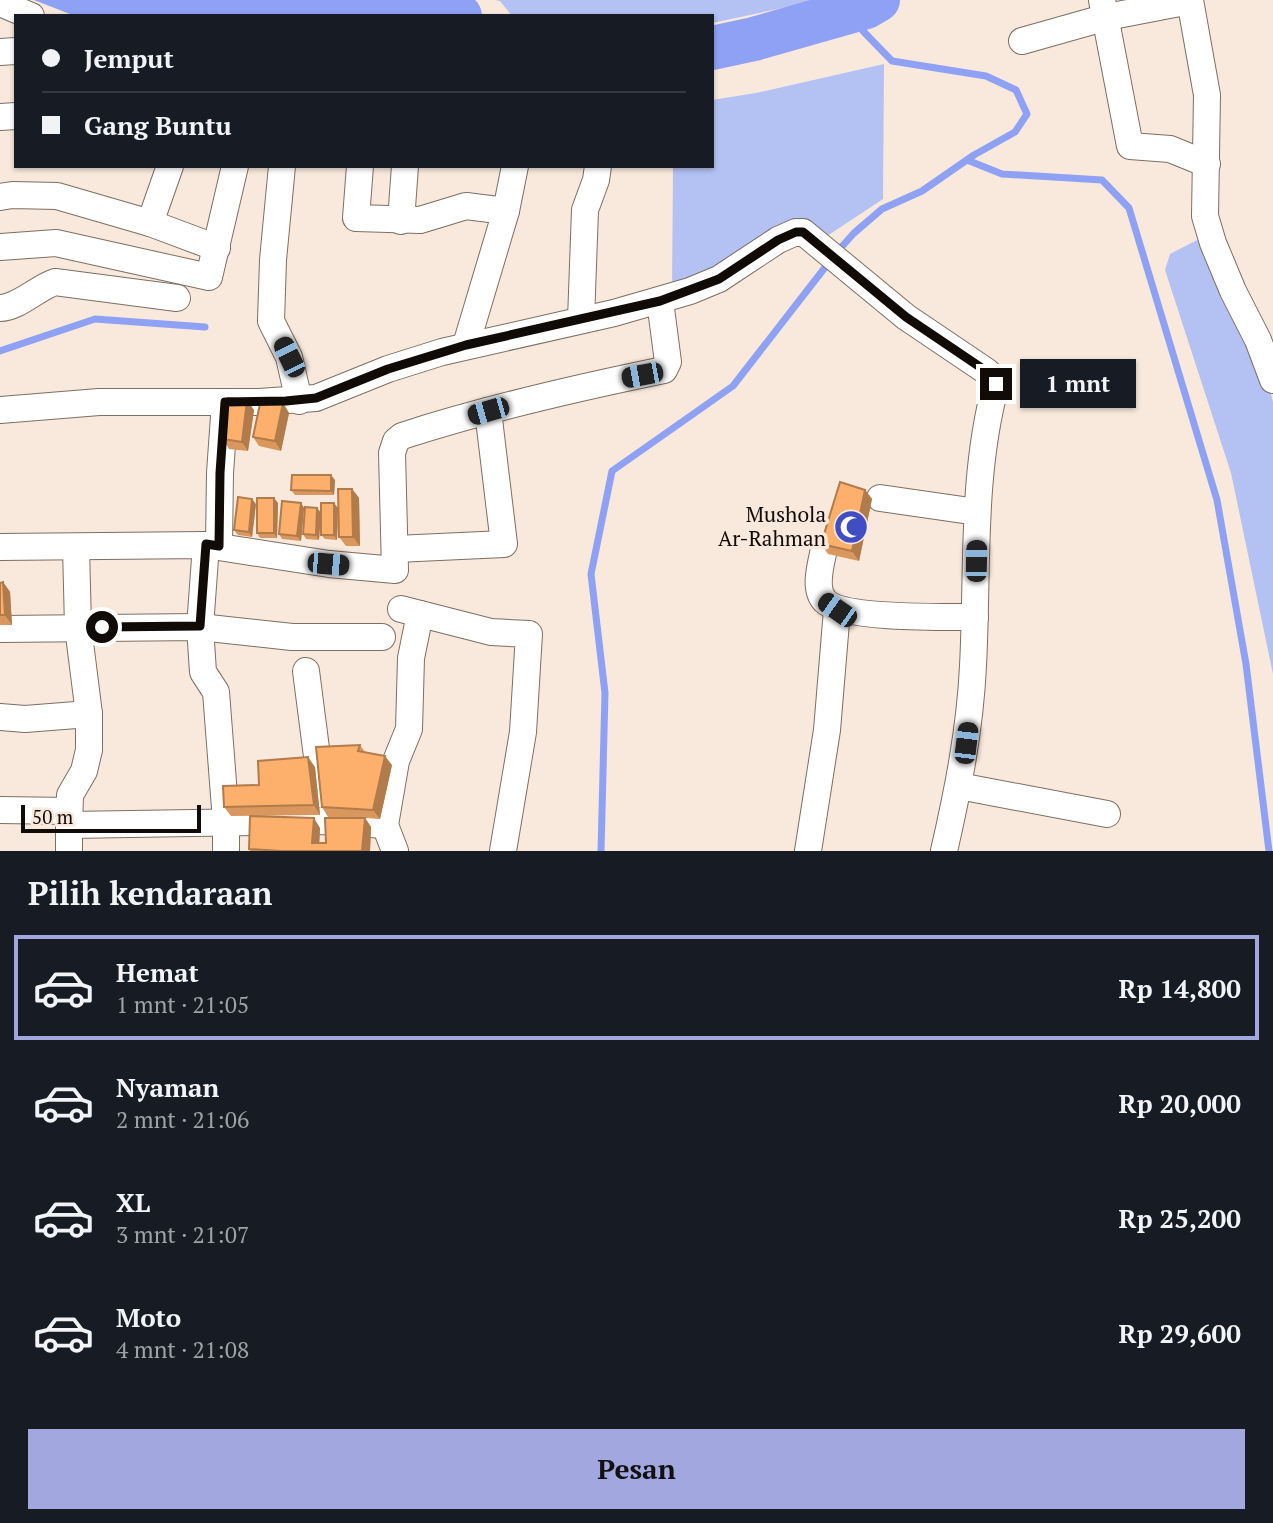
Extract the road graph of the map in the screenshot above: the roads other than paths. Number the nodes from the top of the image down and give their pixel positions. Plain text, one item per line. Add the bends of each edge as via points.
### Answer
1 (1190, 1) edge
2 (0, 3) edge
3 (1104, 9) edge
4 (26, 14) edge
5 (1023, 41) dead end
6 (1207, 164) junction
7 (169, 168) edge
8 (235, 168) edge
9 (282, 168) edge
10 (360, 168) edge
11 (405, 168) edge
12 (515, 168) edge
13 (597, 168) edge
14 (0, 197) edge
15 (506, 211) junction
16 (401, 220) junction
17 (150, 223) junction
18 (0, 247) edge
19 (216, 248) junction
20 (177, 298) dead end
21 (660, 301) junction
22 (0, 308) edge
23 (581, 320) junction
24 (466, 345) junction
25 (1273, 380) edge
26 (299, 401) junction
27 (225, 402) junction
28 (0, 410) edge
29 (488, 411) junction
30 (880, 498) dead end
31 (977, 512) junction
32 (213, 545) junction
33 (0, 547) edge
34 (76, 547) junction
35 (396, 549) junction
36 (824, 549) edge
37 (837, 610) junction
38 (975, 617) junction
39 (200, 626) junction
40 (78, 628) junction
41 (0, 629) edge
42 (382, 637) dead end
43 (306, 671) dead end
44 (89, 714) junction
45 (0, 717) edge
46 (959, 786) junction
47 (0, 810) edge
48 (1107, 814) dead end
49 (226, 821) junction
50 (325, 821) junction
51 (385, 825) junction
52 (69, 829) edge
53 (226, 851) edge
54 (395, 851) edge
55 (503, 851) edge
56 (808, 851) edge
57 (944, 851) edge

1 - 3 street
1 - 6 street via 1207,95
2 - 4 street
3 - 5 street
3 - 6 street via 1130,146 1170,149
6 - 25 street via 1205,216 1213,243
7 - 17 street
8 - 19 street
9 - 26 street via 271,321 289,357
10 - 16 street via 356,218
11 - 16 street
12 - 15 street
13 - 23 street via 585,210
14 - 17 street via 57,196
15 - 16 street via 466,206 419,220
15 - 24 street
17 - 19 street
18 - 19 street via 56,243 209,277
20 - 22 street via 55,282
21 - 23 street
21 - 29 street via 668,362 664,370
21 - 31 street via 719,279 778,240 803,232 906,317 994,378
23 - 24 street
24 - 26 street
26 - 27 street
27 - 28 street via 99,402
27 - 32 street
29 - 35 street via 402,436 396,442 392,453
29 - 35 street via 504,544
30 - 31 street
31 - 38 street
32 - 34 street
32 - 35 street via 395,570
32 - 39 street
33 - 34 street
34 - 40 street
36 - 37 street via 820,590 823,600
37 - 38 street
37 - 56 street via 827,730
38 - 46 street via 971,701
39 - 40 street
39 - 42 street via 292,637
39 - 49 street via 203,672 216,692
40 - 41 street
40 - 44 street
43 - 50 street
44 - 45 street
44 - 52 street via 89,750 84,771 70,795
46 - 48 street
46 - 57 street
47 - 52 street
49 - 50 street
49 - 52 street
49 - 53 street
50 - 51 street
51 - 54 street
51 - 55 street via 396,761 409,729 410,612 491,632 529,634 523,732

